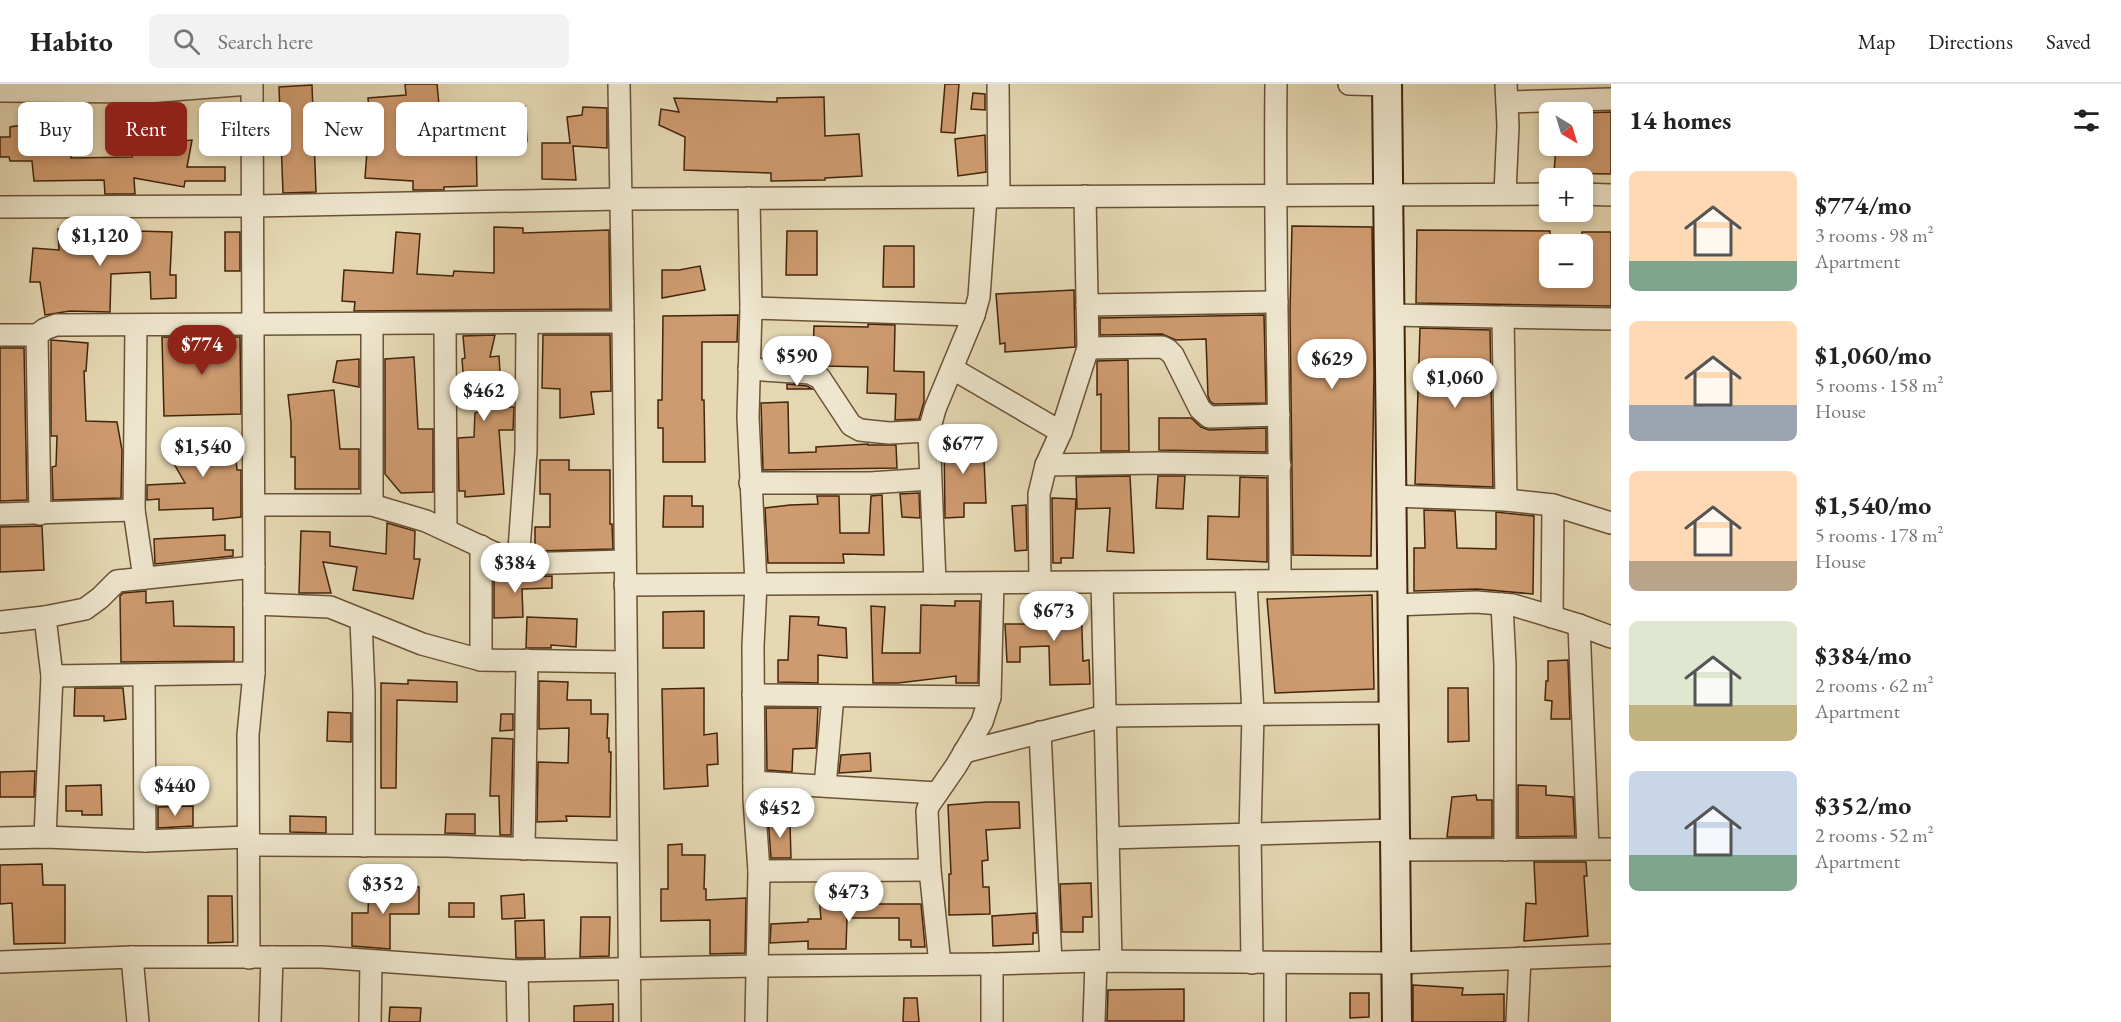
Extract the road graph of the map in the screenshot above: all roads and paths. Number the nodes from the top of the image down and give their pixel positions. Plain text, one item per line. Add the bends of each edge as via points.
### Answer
1 (250, 84) edge
2 (619, 84) edge
3 (998, 84) edge
4 (1276, 84) edge
5 (1349, 84) edge
6 (1387, 84) edge
7 (65, 88) edge
8 (147, 88) edge
9 (0, 91) edge
10 (1506, 93) edge
11 (1611, 99) edge
12 (1504, 193) junction
13 (1387, 194) junction
14 (1539, 194) edge
15 (1593, 194) edge
16 (1275, 195) junction
17 (1611, 195) edge
18 (993, 196) junction
19 (1085, 196) junction
20 (749, 198) junction
21 (621, 199) junction
22 (252, 206) junction
23 (0, 207) edge
24 (1277, 302) junction
25 (1087, 305) junction
26 (751, 308) junction
27 (974, 315) junction
28 (1390, 315) junction
29 (1503, 317) junction
30 (1611, 319) edge
31 (623, 322) junction
32 (527, 323) junction
33 (445, 324) junction
34 (253, 325) junction
35 (372, 325) junction
36 (136, 326) junction
37 (0, 335) edge
38 (37, 335) junction
39 (1088, 348) junction
40 (749, 369) junction
41 (953, 369) junction
42 (1279, 415) junction
43 (929, 431) junction
44 (1060, 432) junction
45 (1046, 465) junction
46 (1280, 465) junction
47 (930, 479) junction
48 (750, 483) junction
49 (1392, 496) junction
50 (1506, 500) junction
51 (254, 505) junction
52 (372, 505) junction
53 (1553, 505) junction
54 (134, 510) junction
55 (0, 514) edge
56 (40, 514) junction
57 (1611, 523) edge
58 (446, 529) junction
59 (481, 546) junction
60 (625, 561) junction
61 (518, 564) junction
62 (254, 567) junction
63 (144, 578) junction
64 (1280, 580) junction
65 (1246, 581) junction
66 (1040, 582) junction
67 (1102, 582) junction
68 (935, 583) junction
69 (993, 583) junction
70 (756, 584) junction
71 (625, 585) junction
72 (1393, 592) junction
73 (254, 604) junction
74 (1502, 604) junction
75 (45, 616) junction
76 (1552, 617) junction
77 (361, 620) junction
78 (0, 622) edge
79 (1579, 625) junction
80 (1611, 637) edge
81 (481, 660) junction
82 (527, 660) junction
83 (626, 662) junction
84 (254, 673) junction
85 (52, 676) junction
86 (144, 676) junction
87 (753, 695) junction
88 (833, 696) junction
89 (990, 697) junction
90 (1394, 712) junction
91 (1253, 714) junction
92 (1105, 716) junction
93 (1041, 732) junction
94 (964, 752) junction
95 (754, 782) junction
96 (825, 786) junction
97 (937, 793) junction
98 (1250, 834) junction
99 (45, 837) junction
100 (0, 838) edge
101 (1108, 838) junction
102 (1395, 840) junction
103 (145, 841) junction
104 (249, 841) junction
105 (364, 846) junction
106 (1588, 848) junction
107 (524, 849) junction
108 (1611, 849) edge
109 (1505, 850) junction
110 (627, 852) junction
111 (930, 870) junction
112 (759, 871) junction
113 (1611, 955) edge
114 (132, 957) junction
115 (249, 957) junction
116 (272, 957) junction
117 (1520, 958) junction
118 (371, 961) junction
119 (1103, 961) junction
120 (0, 962) edge
121 (1051, 962) junction
122 (1252, 963) junction
123 (1275, 963) junction
124 (1396, 963) junction
125 (940, 964) junction
126 (992, 964) junction
127 (756, 966) junction
128 (628, 968) junction
129 (518, 971) junction
130 (138, 1022) edge
131 (270, 1022) edge
132 (370, 1022) edge
133 (518, 1022) edge
134 (630, 1022) edge
135 (756, 1022) edge
136 (992, 1022) edge
137 (1094, 1022) edge
138 (1275, 1022) edge
139 (1397, 1022) edge
140 (1517, 1022) edge

1 - 8 street
1 - 22 street
2 - 21 street
3 - 18 street
4 - 16 street
5 - 6 street
6 - 13 street
7 - 8 street
7 - 9 street
10 - 11 street
10 - 12 street
12 - 13 street
12 - 14 street
13 - 16 street
13 - 28 street
15 - 17 street
16 - 19 street
16 - 24 street
18 - 19 street
18 - 20 street
18 - 27 street
19 - 25 street
20 - 21 street
20 - 26 street
21 - 22 street
21 - 31 street
22 - 23 street
22 - 34 street
24 - 25 street
24 - 42 street
25 - 39 street
26 - 27 street
26 - 40 street
27 - 41 street
28 - 29 street
28 - 49 street
29 - 30 street
29 - 50 street
31 - 32 street
31 - 60 street
32 - 33 street
32 - 61 street via 526,451
33 - 35 street
33 - 58 street
34 - 35 street
34 - 36 street
34 - 51 street
35 - 52 street
36 - 38 street via 56,325
36 - 54 street
37 - 38 street
38 - 56 street
39 - 42 street via 1162,347 1173,355 1200,409 1209,417
39 - 44 street
40 - 43 street via 810,373 820,378 851,425 860,430
40 - 48 street
41 - 43 street
41 - 44 street
42 - 46 street
43 - 47 street
44 - 45 street
45 - 46 street
45 - 66 street via 1039,494
46 - 64 street
47 - 48 street
47 - 68 street
48 - 70 street
49 - 50 street
49 - 72 street
50 - 53 street
51 - 52 street
51 - 62 street
52 - 58 street
53 - 57 street
53 - 76 street
54 - 56 street
54 - 63 street
55 - 56 street
58 - 59 street
59 - 61 street
59 - 81 street
60 - 61 street
60 - 71 street
62 - 63 street
62 - 73 street
63 - 75 street via 117,581 85,609
64 - 65 street
64 - 72 street
65 - 67 street
65 - 91 street
66 - 67 street
66 - 69 street
67 - 92 street
68 - 69 street
68 - 70 street
69 - 89 street
70 - 71 street
70 - 87 street
71 - 83 street
72 - 74 street
72 - 90 street
73 - 77 street via 330,607
73 - 84 street
74 - 76 street
74 - 109 street
75 - 78 street
75 - 85 street
76 - 79 street
77 - 81 street via 422,644
77 - 105 street
79 - 80 street
79 - 106 street
81 - 82 street
82 - 83 street
82 - 107 street
83 - 110 street
84 - 86 street
84 - 104 street via 248,735
85 - 86 street
85 - 99 street
86 - 103 street
87 - 88 street
87 - 95 street
88 - 89 street
88 - 96 street
89 - 94 street via 982,722
90 - 91 street
90 - 102 street
91 - 92 street
91 - 98 street
92 - 93 street
92 - 101 street
93 - 94 street
93 - 121 street
94 - 97 street
95 - 96 street
95 - 112 street
96 - 97 street
97 - 111 street via 927,811
98 - 101 street
98 - 102 street
98 - 122 street
99 - 100 street
99 - 103 street
101 - 119 street
102 - 109 street
102 - 124 street
103 - 104 street
104 - 105 street
104 - 115 street
105 - 107 street
106 - 108 street
106 - 109 street
107 - 110 street
110 - 128 street
111 - 112 street
111 - 125 street
112 - 127 street
113 - 117 street
114 - 115 street
114 - 120 street
114 - 130 street
115 - 116 street
116 - 118 street
116 - 131 street
117 - 124 street
117 - 140 street
118 - 129 street
118 - 132 street
119 - 121 street
119 - 122 street
119 - 137 street
121 - 126 street
122 - 123 street
123 - 124 street
123 - 138 street
124 - 139 street
125 - 126 street
125 - 127 street
126 - 136 street
127 - 128 street
127 - 135 street
128 - 129 street
128 - 134 street
129 - 133 street

